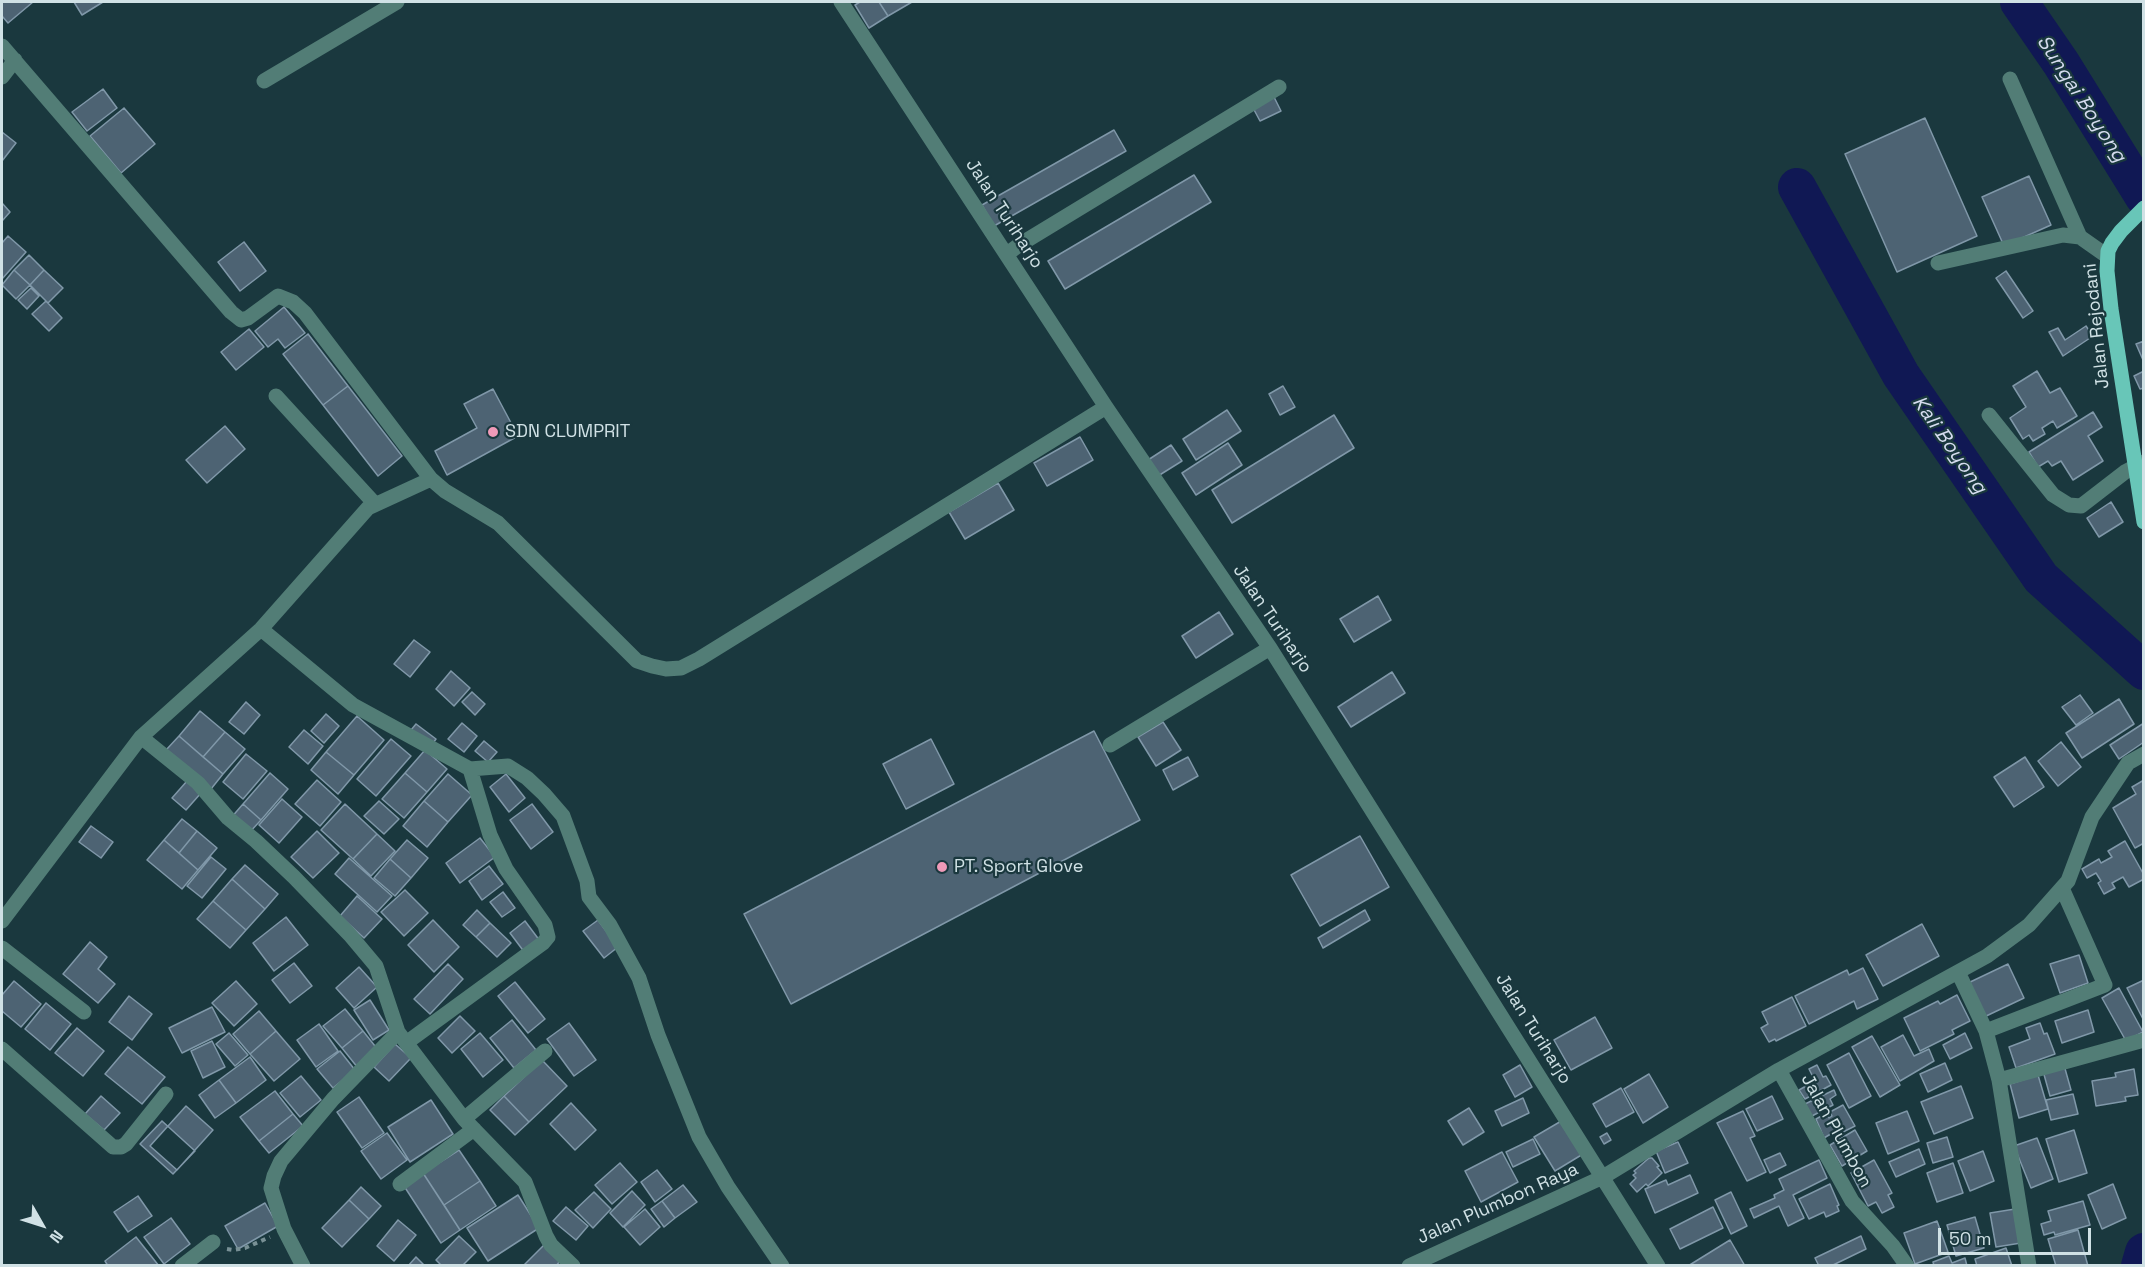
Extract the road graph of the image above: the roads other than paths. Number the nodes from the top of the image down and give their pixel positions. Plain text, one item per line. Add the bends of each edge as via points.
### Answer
1 (397, 2) edge
2 (842, 2) edge
3 (2, 46) edge
4 (15, 60) junction
5 (2, 77) edge
6 (2010, 80) dead end
7 (264, 81) dead end
8 (1279, 87) dead end
9 (2144, 208) edge
10 (2080, 237) junction
11 (1007, 255) junction
12 (2107, 256) junction
13 (1938, 263) dead end
14 (276, 396) dead end
15 (1106, 407) junction
16 (1989, 415) dead end
17 (2140, 464) edge
18 (431, 479) junction
19 (375, 504) junction
20 (2144, 522) edge
21 (261, 629) junction
22 (1270, 648) junction
23 (141, 737) junction
24 (1110, 745) dead end
25 (2144, 754) edge
26 (470, 769) junction
27 (2062, 888) junction
28 (2, 921) edge
29 (2, 948) edge
30 (1958, 972) junction
31 (84, 1012) dead end
32 (1986, 1031) junction
33 (402, 1037) junction
34 (2144, 1040) edge
35 (2, 1049) edge
36 (545, 1051) dead end
37 (1779, 1070) junction
38 (1999, 1080) junction
39 (166, 1094) dead end
40 (469, 1124) junction
41 (1603, 1177) junction
42 (400, 1184) dead end
43 (213, 1242) road end
44 (182, 1266) edge
45 (303, 1266) edge
46 (573, 1266) edge
47 (782, 1266) edge
48 (1409, 1266) edge
49 (1658, 1266) edge
50 (1907, 1266) edge
51 (2029, 1266) edge

1 - 7 street
2 - 11 street, Jalan Turiharjo
3 - 4 street
4 - 5 street
4 - 18 street via 236,316 241,320 248,318 278,296 305,313
6 - 10 street
8 - 11 street
9 - 12 main road, Jalan Rejodani via 2121,231
10 - 12 street
10 - 13 street via 2050,237
11 - 15 street, Jalan Turiharjo
12 - 17 main road, Jalan Rejodani via 2111,309
14 - 19 street
15 - 18 street via 681,668 666,669 637,661 498,523
15 - 22 street, Jalan Turiharjo
16 - 17 street via 2053,495 2069,506 2081,506
17 - 20 main road, Jalan Rejodani
18 - 19 street
19 - 21 street
21 - 23 street
21 - 26 street via 352,705
22 - 24 street
22 - 41 street, Jalan Turiharjo
23 - 28 street
23 - 33 street via 198,783 228,818 350,935 376,966
25 - 27 street, Jalan Plumbon Raya via 2128,763 2092,817
26 - 33 street via 490,836 548,936 543,944
26 - 47 street via 508,766 536,786 563,816 590,897 639,978 699,1137
27 - 30 street, Jalan Plumbon Raya via 2029,925
27 - 32 street via 2105,985
29 - 31 street
30 - 32 street
30 - 37 street, Jalan Plumbon Raya
32 - 38 street
33 - 40 street
33 - 45 street via 333,1099 281,1161 271,1188 284,1229
34 - 38 street
35 - 39 street via 113,1147 126,1144
36 - 40 street
37 - 41 street, Jalan Plumbon Raya
37 - 50 street, Jalan Plumbon via 1852,1201
38 - 51 street
40 - 42 street
40 - 46 street via 525,1182 551,1245
41 - 48 street, Jalan Plumbon Raya
41 - 49 street, Jalan Turiharjo
43 - 44 street

